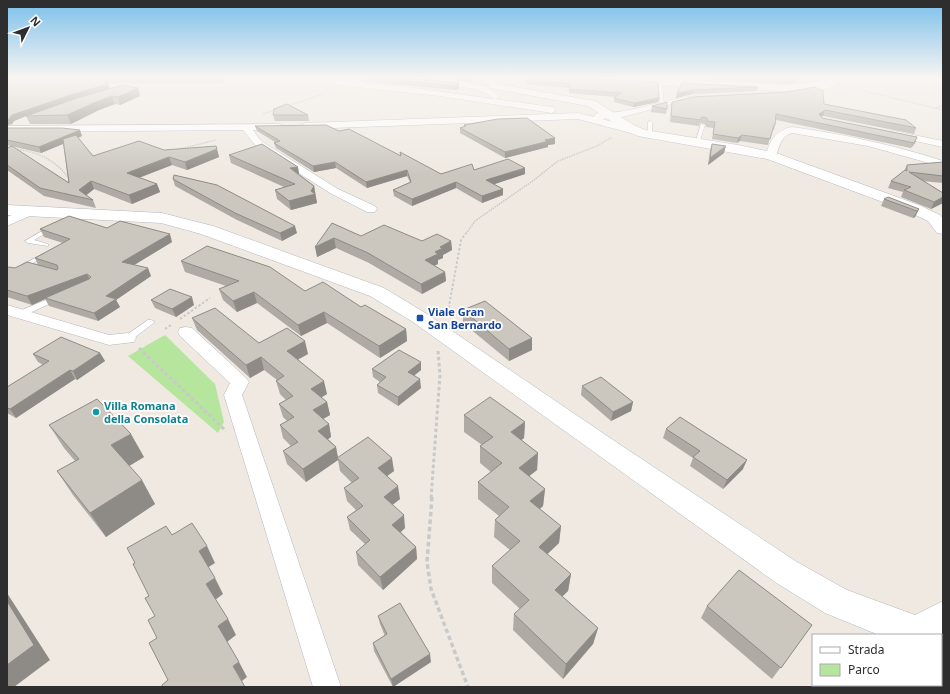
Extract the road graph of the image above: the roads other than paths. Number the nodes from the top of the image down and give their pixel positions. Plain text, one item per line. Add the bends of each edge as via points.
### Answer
1 (558, 110) edge
2 (591, 110) edge
3 (603, 110) edge
4 (635, 110) edge
5 (577, 113) junction
6 (611, 116) junction
7 (28, 121) edge
8 (703, 125) edge
9 (247, 127) junction
10 (7, 128) edge
11 (620, 129) junction
12 (647, 130) junction
13 (883, 132) edge
14 (697, 143) junction
15 (943, 144) edge
16 (771, 156) junction
17 (943, 164) edge
18 (371, 209) dead end
19 (7, 210) edge
20 (28, 212) junction
21 (7, 222) edge
22 (58, 224) edge
23 (943, 229) edge
24 (46, 245) dead end
25 (50, 253) edge
26 (39, 269) edge
27 (62, 297) edge
28 (14, 312) edge
29 (151, 322) dead end
30 (175, 327) road end
31 (128, 338) joint
32 (943, 618) edge
33 (327, 687) edge

1 - 5 street
2 - 5 street
3 - 6 main road
4 - 6 street
5 - 6 street
5 - 11 street
6 - 11 main road
7 - 10 street
8 - 14 lane
9 - 10 street
9 - 12 street via 578,116
9 - 18 street via 258,143 334,191
11 - 12 main road
12 - 14 main road
13 - 15 street
14 - 16 main road
16 - 17 street via 778,137 792,130 889,148
16 - 23 main road via 913,208 934,218
19 - 20 main road
20 - 21 street
20 - 32 main road via 70,217 162,218 207,230 377,292 438,331 779,567 837,602 917,633
22 - 24 lane via 28,241
25 - 26 lane via 22,267
27 - 28 lane
28 - 31 street via 109,340
29 - 31 lane
30 - 33 street via 240,382 233,395

